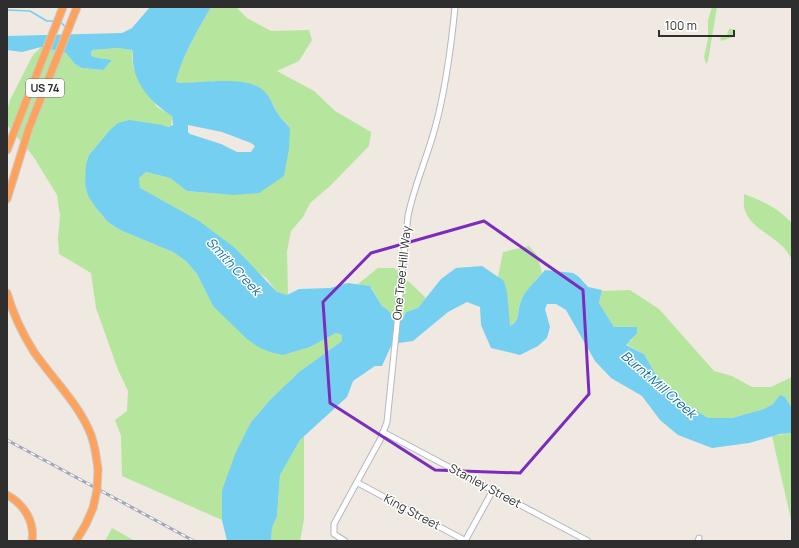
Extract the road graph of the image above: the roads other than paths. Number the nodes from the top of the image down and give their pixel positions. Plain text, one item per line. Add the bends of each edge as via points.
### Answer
1 (63, 7) edge
2 (77, 7) edge
3 (455, 7) edge
4 (7, 150) edge
5 (7, 199) edge
6 (7, 293) edge
7 (383, 432) junction
8 (358, 483) junction
9 (493, 490) junction
10 (7, 495) edge
11 (585, 540) edge
12 (32, 541) edge
13 (76, 541) edge
14 (345, 541) edge
15 (466, 541) edge

1 - 4 highway, US 74
2 - 5 highway, US 74 via 29,128
3 - 7 street, One Tree Hill Way via 444,91 434,133 411,201 388,414
6 - 13 highway, bridge via 22,332 82,415 96,450 97,490 86,524
7 - 8 street, One Tree Hill Way
7 - 9 street, Stanley Street
8 - 14 street, One Tree Hill Way via 334,524 333,531 336,536
8 - 15 street, King Street
9 - 11 street, Stanley Street
9 - 15 street
10 - 12 highway via 26,513 33,529

